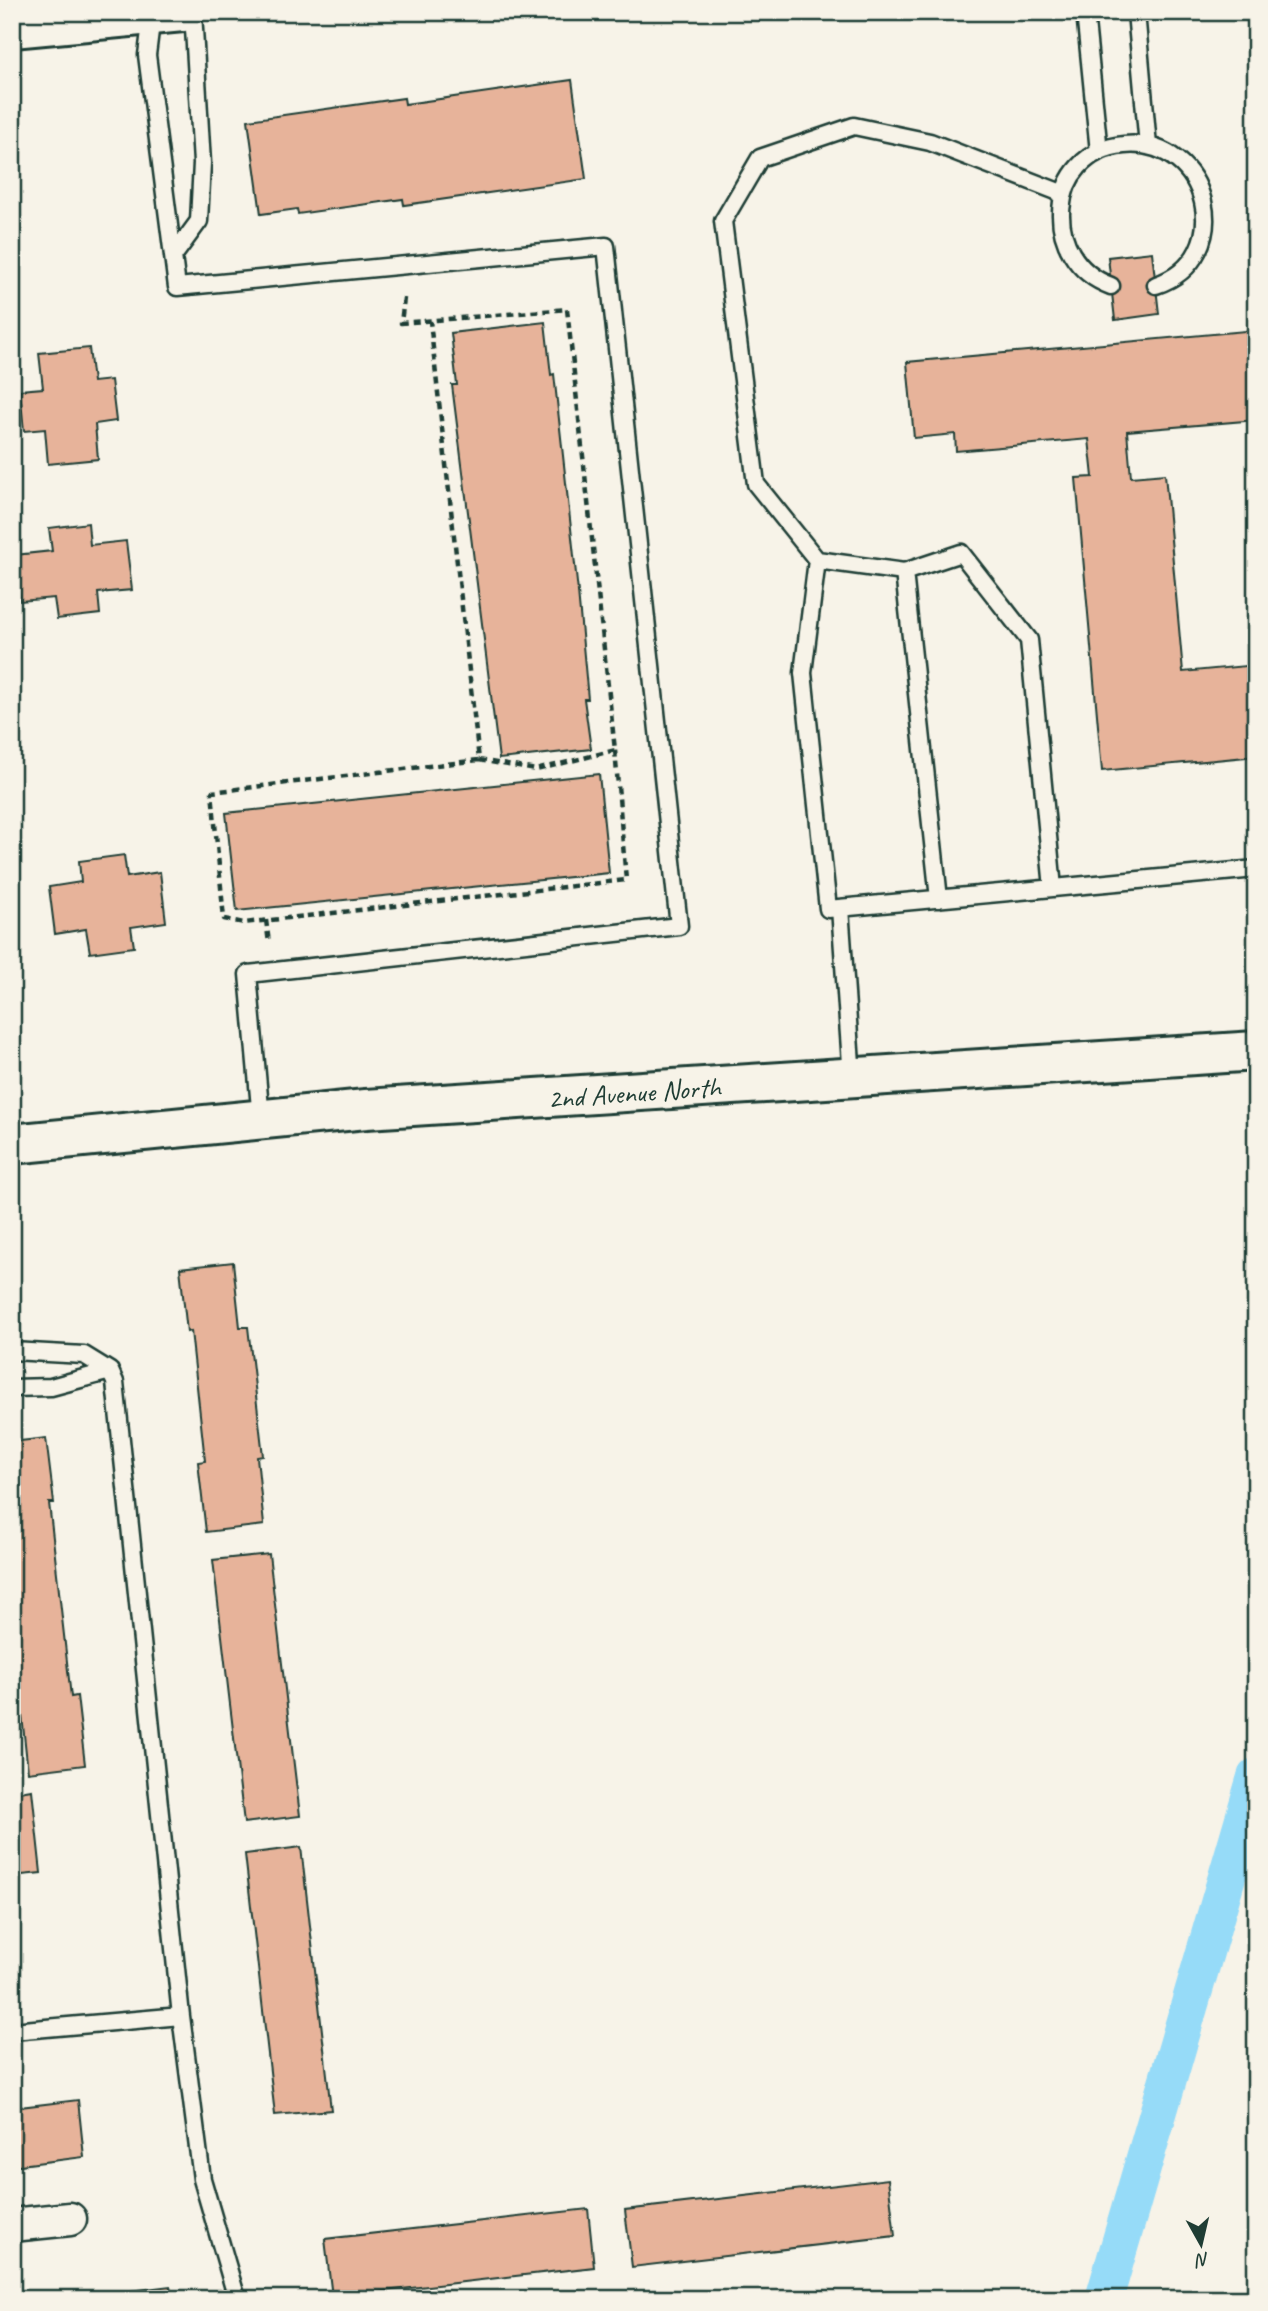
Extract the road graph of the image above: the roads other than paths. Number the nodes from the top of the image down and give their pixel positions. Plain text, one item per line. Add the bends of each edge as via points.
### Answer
1 (193, 12) edge
2 (1084, 12) edge
3 (1136, 12) edge
4 (168, 14) edge
5 (12, 28) edge
6 (1148, 146) junction
7 (1099, 152) junction
8 (1064, 194) junction
9 (174, 255) junction
10 (1156, 285) dead end
11 (1111, 286) dead end
12 (817, 560) junction
13 (904, 572) junction
14 (1256, 869) edge
15 (1053, 888) junction
16 (939, 899) junction
17 (840, 908) junction
18 (1256, 1051) edge
19 (852, 1078) junction
20 (261, 1119) junction
21 (12, 1144) edge
22 (12, 1351) edge
23 (110, 1371) junction
24 (12, 1388) edge
25 (181, 2015) junction
26 (12, 2031) edge
27 (70, 2219) dead end
28 (12, 2225) edge
29 (237, 2299) edge

1 - 9 lane via 202,163 199,221
2 - 7 lane
3 - 6 lane
4 - 5 street
4 - 9 lane via 147,55
6 - 7 lane via 1123,145
6 - 10 lane via 1171,155 1191,172 1202,193 1206,218 1202,243 1188,264 1169,281
7 - 8 lane via 1084,163
8 - 11 lane via 1060,218 1065,243 1077,264
8 - 12 lane via 930,142 853,126 760,158 723,221 756,484
9 - 20 lane via 177,288 606,246 679,926 248,974
12 - 13 lane
12 - 17 lane via 803,673 828,909
13 - 15 lane via 961,553 1029,640
13 - 16 lane
14 - 15 lane
15 - 16 lane
16 - 17 lane
17 - 19 lane
18 - 19 street, 2nd Avenue North
19 - 20 street, 2nd Avenue North
20 - 21 street, 2nd Avenue North
22 - 23 lane via 84,1355
23 - 24 lane via 51,1387
23 - 25 lane via 115,1382
25 - 26 lane
25 - 29 lane via 202,2179
27 - 28 street

